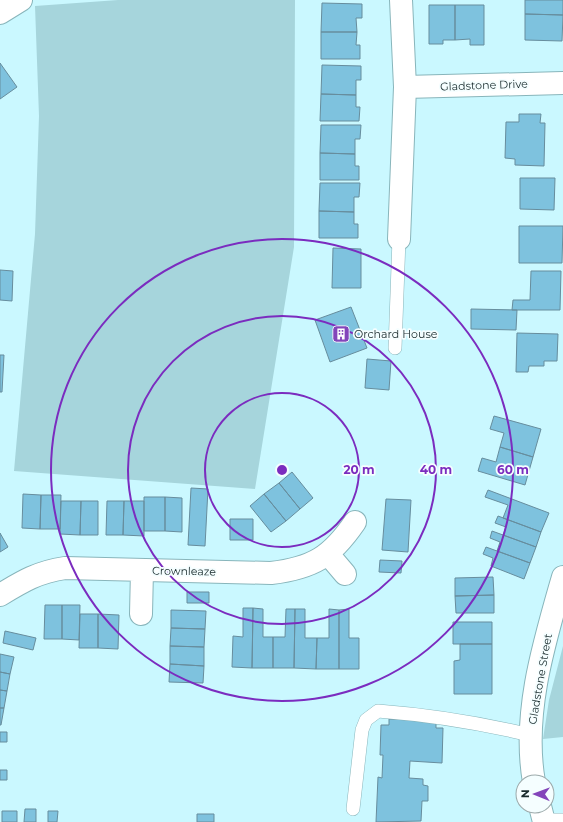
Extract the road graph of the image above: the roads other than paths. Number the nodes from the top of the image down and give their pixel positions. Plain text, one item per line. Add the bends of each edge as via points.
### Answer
1 (21, 0) edge
2 (401, 0) edge
3 (0, 13) edge
4 (563, 82) edge
5 (405, 87) junction
6 (399, 239) joint
7 (395, 348) dead end
8 (355, 522) dead end
9 (328, 554) junction
10 (142, 570) junction
11 (345, 574) dead end
12 (563, 577) edge
13 (0, 595) edge
14 (141, 614) dead end
15 (530, 735) junction
16 (532, 774) edge
17 (353, 809) dead end

1 - 3 street
2 - 5 street
4 - 5 street, Gladstone Drive
5 - 6 street
6 - 7 lane
8 - 9 street, Crownleaze via 344,539
9 - 10 street, Crownleaze via 291,570 270,572
9 - 11 street
10 - 13 street, Crownleaze via 65,568 47,571 31,576
10 - 14 street
12 - 15 street, Gladstone Street via 538,676
15 - 16 street, Gladstone Street
15 - 17 lane via 447,718 378,711 366,720 362,730

